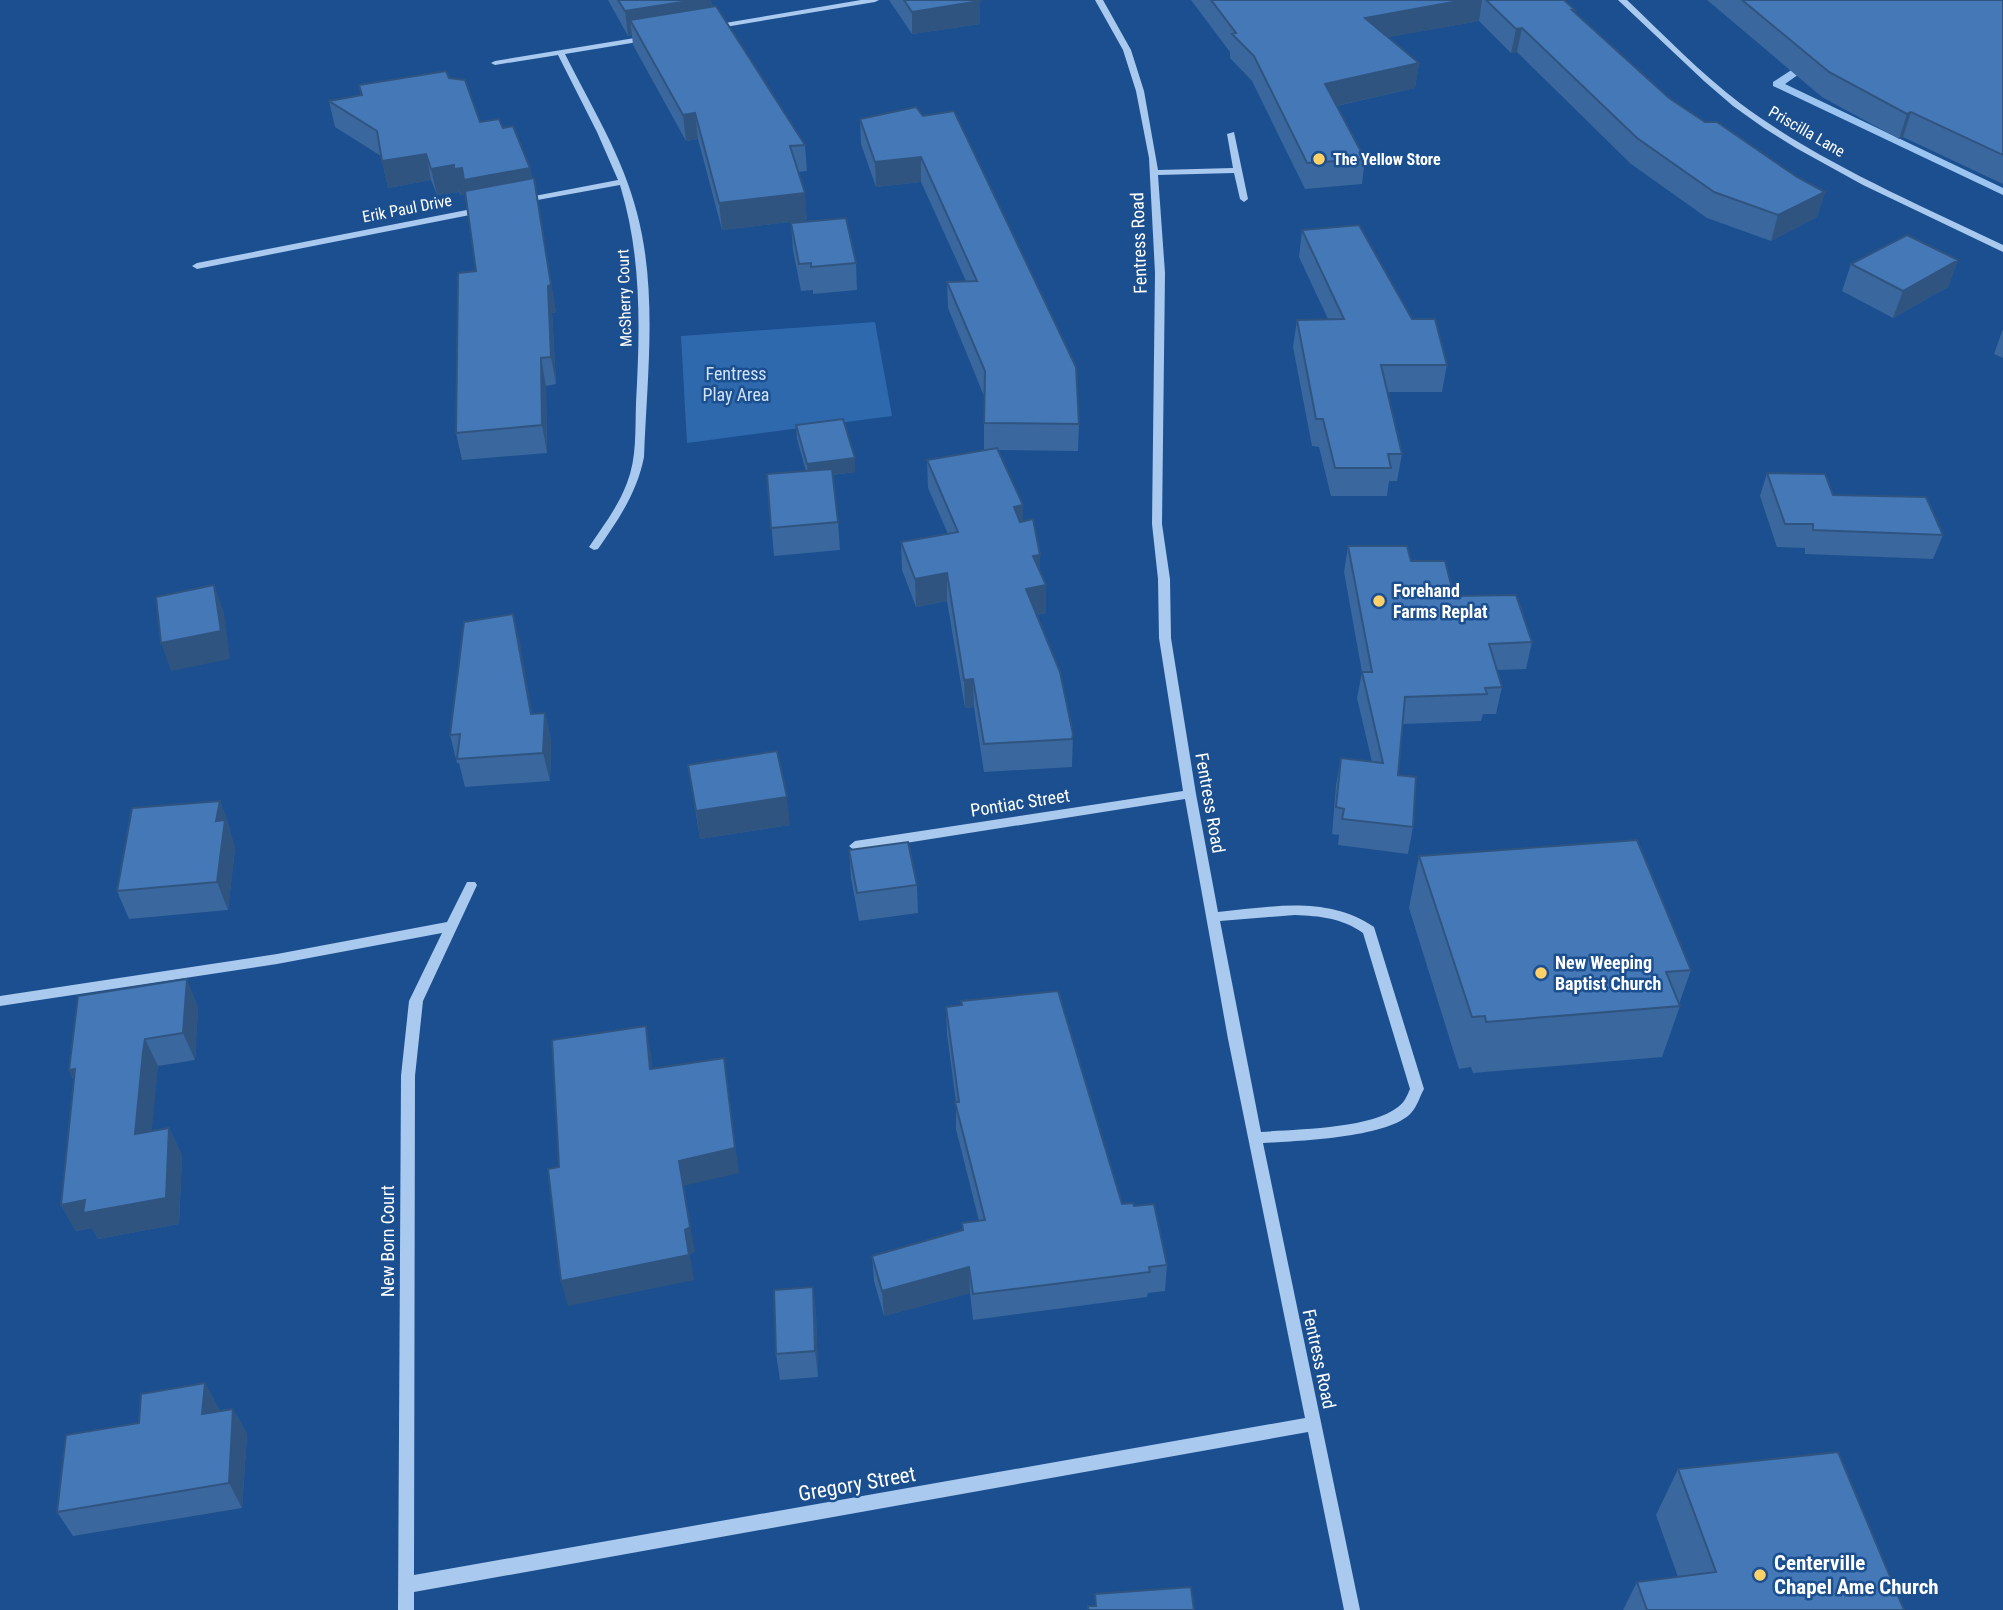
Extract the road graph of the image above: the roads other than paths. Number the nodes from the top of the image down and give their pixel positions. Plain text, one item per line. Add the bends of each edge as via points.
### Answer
1 (875, 0) edge
2 (1099, 0) edge
3 (1622, 0) edge
4 (697, 30) edge
5 (656, 36) edge
6 (560, 52) junction
7 (495, 63) dead end
8 (1231, 134) dead end
9 (1237, 170) junction
10 (1154, 173) junction
11 (623, 182) junction
12 (1244, 199) dead end
13 (517, 203) edge
14 (490, 208) edge
15 (2003, 249) edge
16 (197, 266) dead end
17 (594, 547) dead end
18 (1190, 794) junction
19 (855, 846) edge
20 (471, 885) dead end
21 (1212, 917) junction
22 (452, 926) junction
23 (0, 1001) edge
24 (1417, 1089) joint
25 (1255, 1138) junction
26 (1314, 1424) junction
27 (407, 1585) junction
28 (406, 1610) edge
29 (1352, 1610) edge

1 - 4 street
2 - 10 street, Fentress Road via 1134,70
3 - 15 street, Priscilla Lane via 1753,115 1823,158
5 - 6 street
6 - 7 street
6 - 11 street, McSherry Court
8 - 9 street
9 - 10 street
9 - 12 street
10 - 18 street, Fentress Road via 1160,273 1157,524 1165,638
11 - 13 street
11 - 17 street, McSherry Court via 639,247 642,282 639,457 628,499
14 - 16 street, Erik Paul Drive
18 - 19 street, Pontiac Street
18 - 21 street, Fentress Road
20 - 22 street, New Born Court
21 - 24 street via 1330,911 1358,920 1368,930
21 - 25 street, Fentress Road
22 - 23 street via 277,960
22 - 27 street, New Born Court via 415,1002 408,1076
24 - 25 lane via 1405,1110 1384,1121
25 - 26 street, Fentress Road
26 - 27 street, Gregory Street
26 - 29 street, Fentress Road
27 - 28 street, New Born Court

